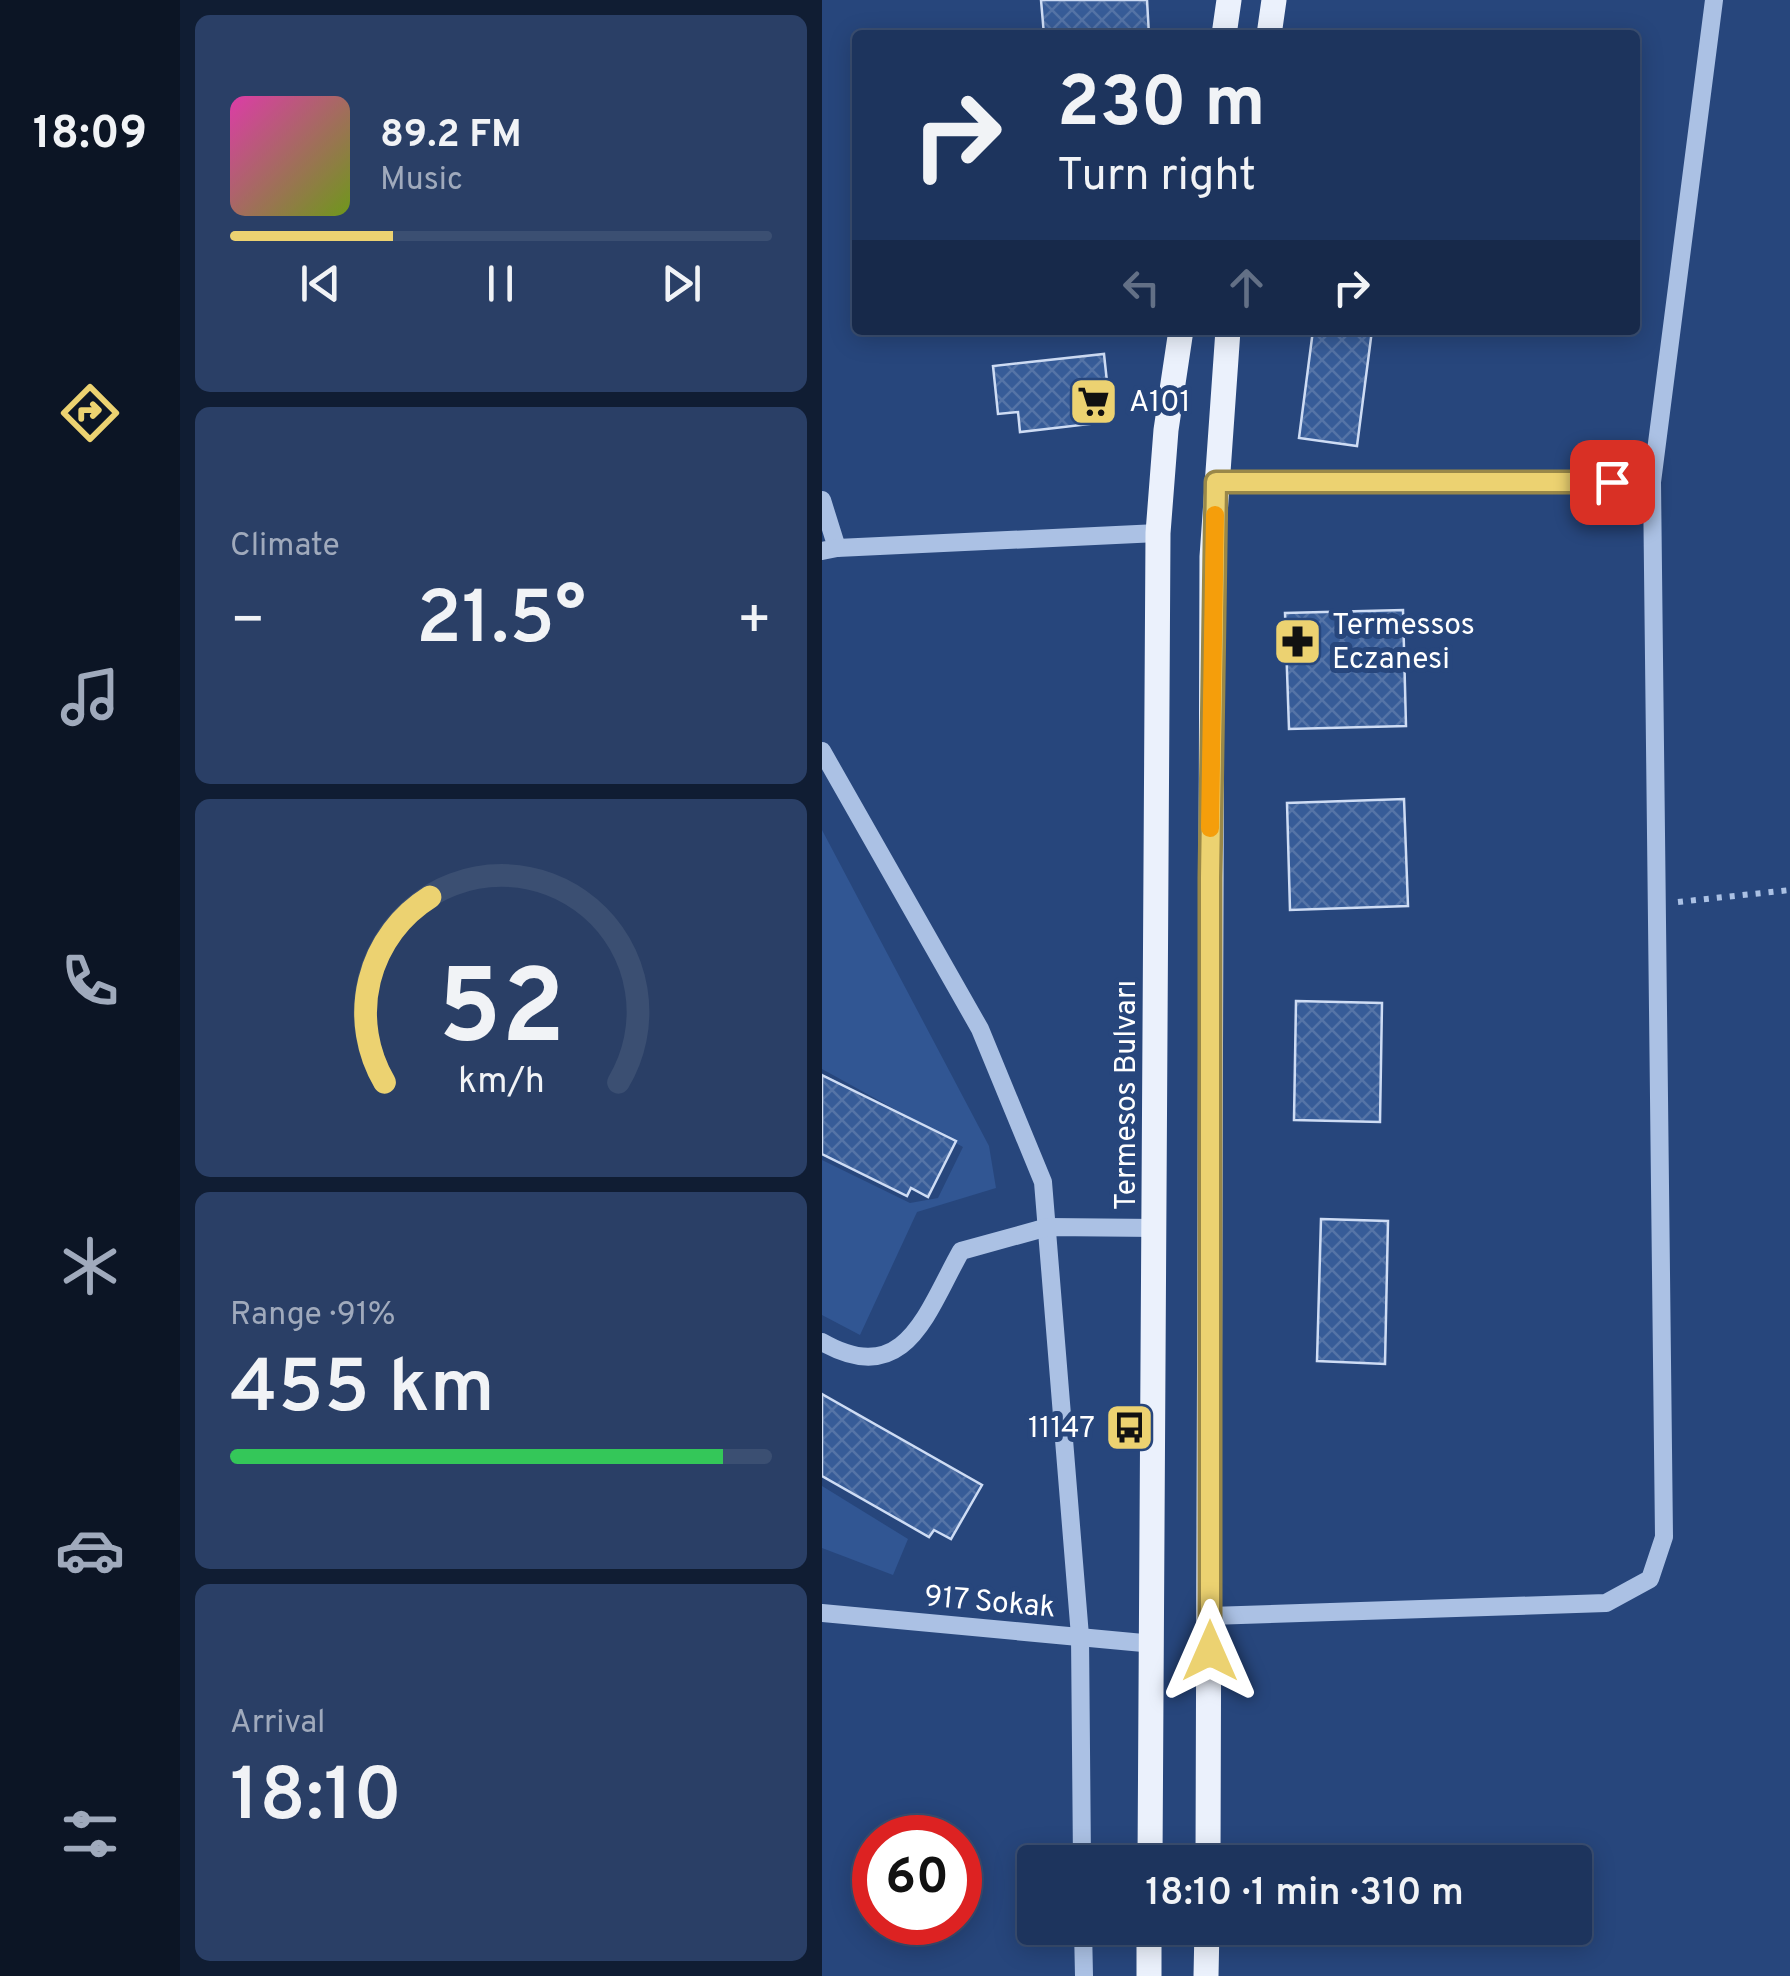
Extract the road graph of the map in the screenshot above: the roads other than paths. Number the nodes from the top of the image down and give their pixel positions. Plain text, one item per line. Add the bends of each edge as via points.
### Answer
1 (1228, 0) edge
2 (1274, 0) edge
3 (1714, 0) edge
4 (1225, 30) edge
5 (1271, 30) edge
6 (1180, 335) edge
7 (1228, 335) edge
8 (1216, 482) junction
9 (1652, 482) junction
10 (822, 500) edge
11 (1158, 533) junction
12 (830, 550) edge
13 (822, 751) edge
14 (1048, 1227) junction
15 (1157, 1228) junction
16 (822, 1342) edge
17 (822, 1614) edge
18 (1210, 1616) junction
19 (1080, 1636) junction
20 (1154, 1644) junction
21 (1082, 1845) edge
22 (1150, 1845) edge
23 (1208, 1845) edge
24 (1083, 1945) edge
25 (1149, 1945) edge
26 (1207, 1945) edge
27 (1084, 1976) edge
28 (1148, 1976) edge
29 (1206, 1976) edge

1 - 4 main road
2 - 5 main road
3 - 9 street
6 - 11 main road, Termesos Bulvarı
7 - 8 main road
8 - 9 street
8 - 18 main road
9 - 18 street via 1665,1442 1664,1536 1650,1579 1606,1603
10 - 12 street
11 - 12 street
11 - 15 main road, Termesos Bulvarı
13 - 14 street via 980,1029 1044,1182
14 - 15 street
14 - 16 street via 962,1251 912,1340 888,1355 844,1354
14 - 19 street
15 - 20 main road, Termesos Bulvarı
17 - 19 street, 917 Sokak
18 - 23 main road
19 - 20 street, 917 Sokak
19 - 21 street
20 - 22 main road, Termesos Bulvarı
24 - 27 street
25 - 28 main road
26 - 29 main road

